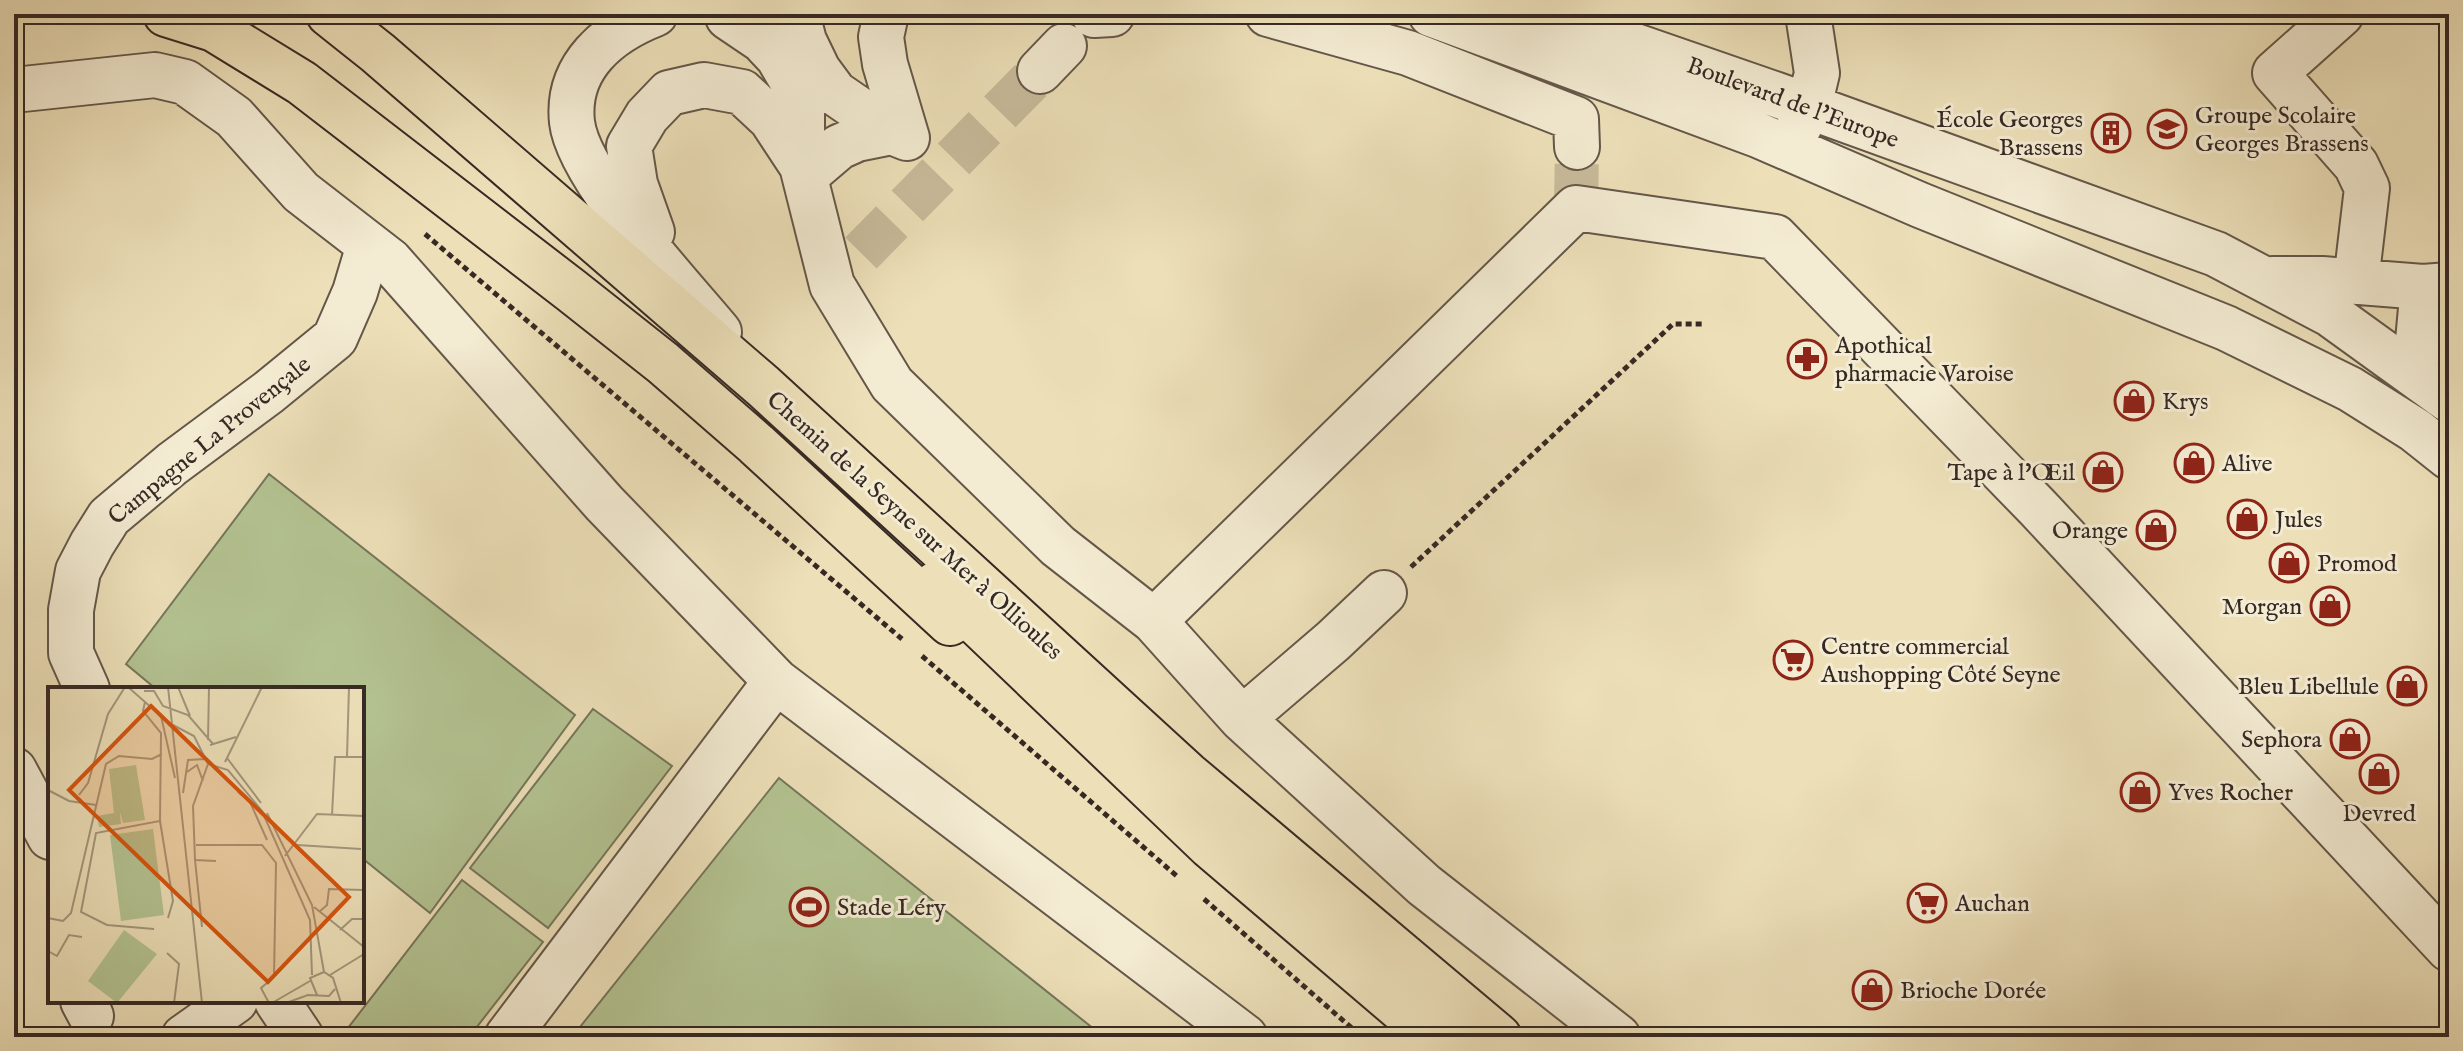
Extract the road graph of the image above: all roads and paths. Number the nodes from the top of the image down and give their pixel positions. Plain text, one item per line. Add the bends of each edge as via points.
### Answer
1 (166, 14) edge
2 (295, 14) edge
3 (329, 14) edge
4 (655, 14) edge
5 (797, 14) edge
6 (886, 14) edge
7 (1268, 14) edge
8 (1431, 14) edge
9 (1543, 14) edge
10 (1808, 14) edge
11 (2341, 14) edge
12 (724, 15) edge
13 (1626, 29) edge
14 (372, 61) junction
15 (14, 90) edge
16 (1809, 107) junction
17 (900, 135) junction
18 (1577, 147) tunnel mouth
19 (1788, 149) junction
20 (804, 171) junction
21 (1858, 177) junction
22 (420, 229) dead end
23 (369, 245) junction
24 (861, 253) tunnel mouth
25 (665, 268) junction
26 (2267, 279) junction
27 (2356, 282) junction
28 (832, 285) junction
29 (2436, 286) edge
30 (1703, 324) dead end
31 (2415, 373) junction
32 (763, 386) junction
33 (2449, 400) edge
34 (2449, 457) edge
35 (1384, 593) joint
36 (1154, 621) junction
37 (904, 641) dead end
38 (916, 651) dead end
39 (776, 681) junction
40 (86, 687) edge
41 (1242, 719) junction
42 (14, 770) edge
43 (48, 833) edge
44 (1210, 846) junction
45 (1182, 880) dead end
46 (1194, 890) dead end
47 (2449, 949) edge
48 (232, 1003) edge
49 (278, 1003) edge
50 (184, 1037) edge
51 (301, 1037) edge
52 (507, 1037) edge
53 (1245, 1037) edge
54 (1362, 1037) edge
55 (1434, 1037) edge
56 (1499, 1037) edge
57 (1618, 1037) edge

1 - 44 main road via 214,29 302,83 663,363 1146,797
2 - 14 main road, Chemin de la Seyne sur Mer à Ollioules
3 - 14 main road, Chemin de la Seyne sur Mer à Ollioules
4 - 25 street via 605,40 587,62 574,91 572,121 579,148 601,184
5 - 17 street via 808,51 835,93
6 - 17 street via 881,37
7 - 18 street via 1408,53 1576,119
8 - 19 street, Boulevard de l'Europe
9 - 13 street, Boulevard de l'Europe
10 - 16 street via 1817,73
11 - 27 street via 2275,73 2356,165 2367,188
12 - 20 street via 762,40 792,81 802,106
13 - 16 street, Boulevard de l'Europe
14 - 32 main road, Chemin de la Seyne sur Mer à Ollioules
14 - 44 main road, Chemin de la Seyne sur Mer à Ollioules via 808,463
15 - 23 street via 155,75 185,82 234,117 301,192
16 - 19 street
16 - 26 street, Boulevard de l'Europe via 2216,254
17 - 20 street via 857,139
19 - 21 street, Boulevard de l'Europe
20 - 25 street via 771,119 742,92 704,85 669,93 629,146 635,184
20 - 28 street
21 - 26 street, Boulevard de l'Europe via 1907,171 2229,285
21 - 34 street, Boulevard de l'Europe via 2240,335 2350,389
22 - 37 path
23 - 39 street via 390,261 604,503
23 - 40 street, Campagne La Provençale via 335,338 109,517 78,571 71,610 71,653
24 - 28 street
25 - 32 street
26 - 27 street
26 - 31 street, Boulevard de l'Europe via 2330,314
27 - 29 street
28 - 36 street via 892,384 1058,546
29 - 31 street
30 - 35 path via 1673,324
31 - 33 street, Boulevard de l'Europe
32 - 56 main road, Chemin de la Seyne sur Mer à Ollioules via 1187,774
35 - 41 street
36 - 41 street
36 - 47 street via 1576,208 1775,237 2039,509
38 - 45 path
39 - 52 street
39 - 53 street
41 - 57 street via 1424,885
42 - 43 street
44 - 55 main road, Chemin de la Seyne sur Mer à Ollioules
46 - 54 path
48 - 50 street
49 - 51 street

